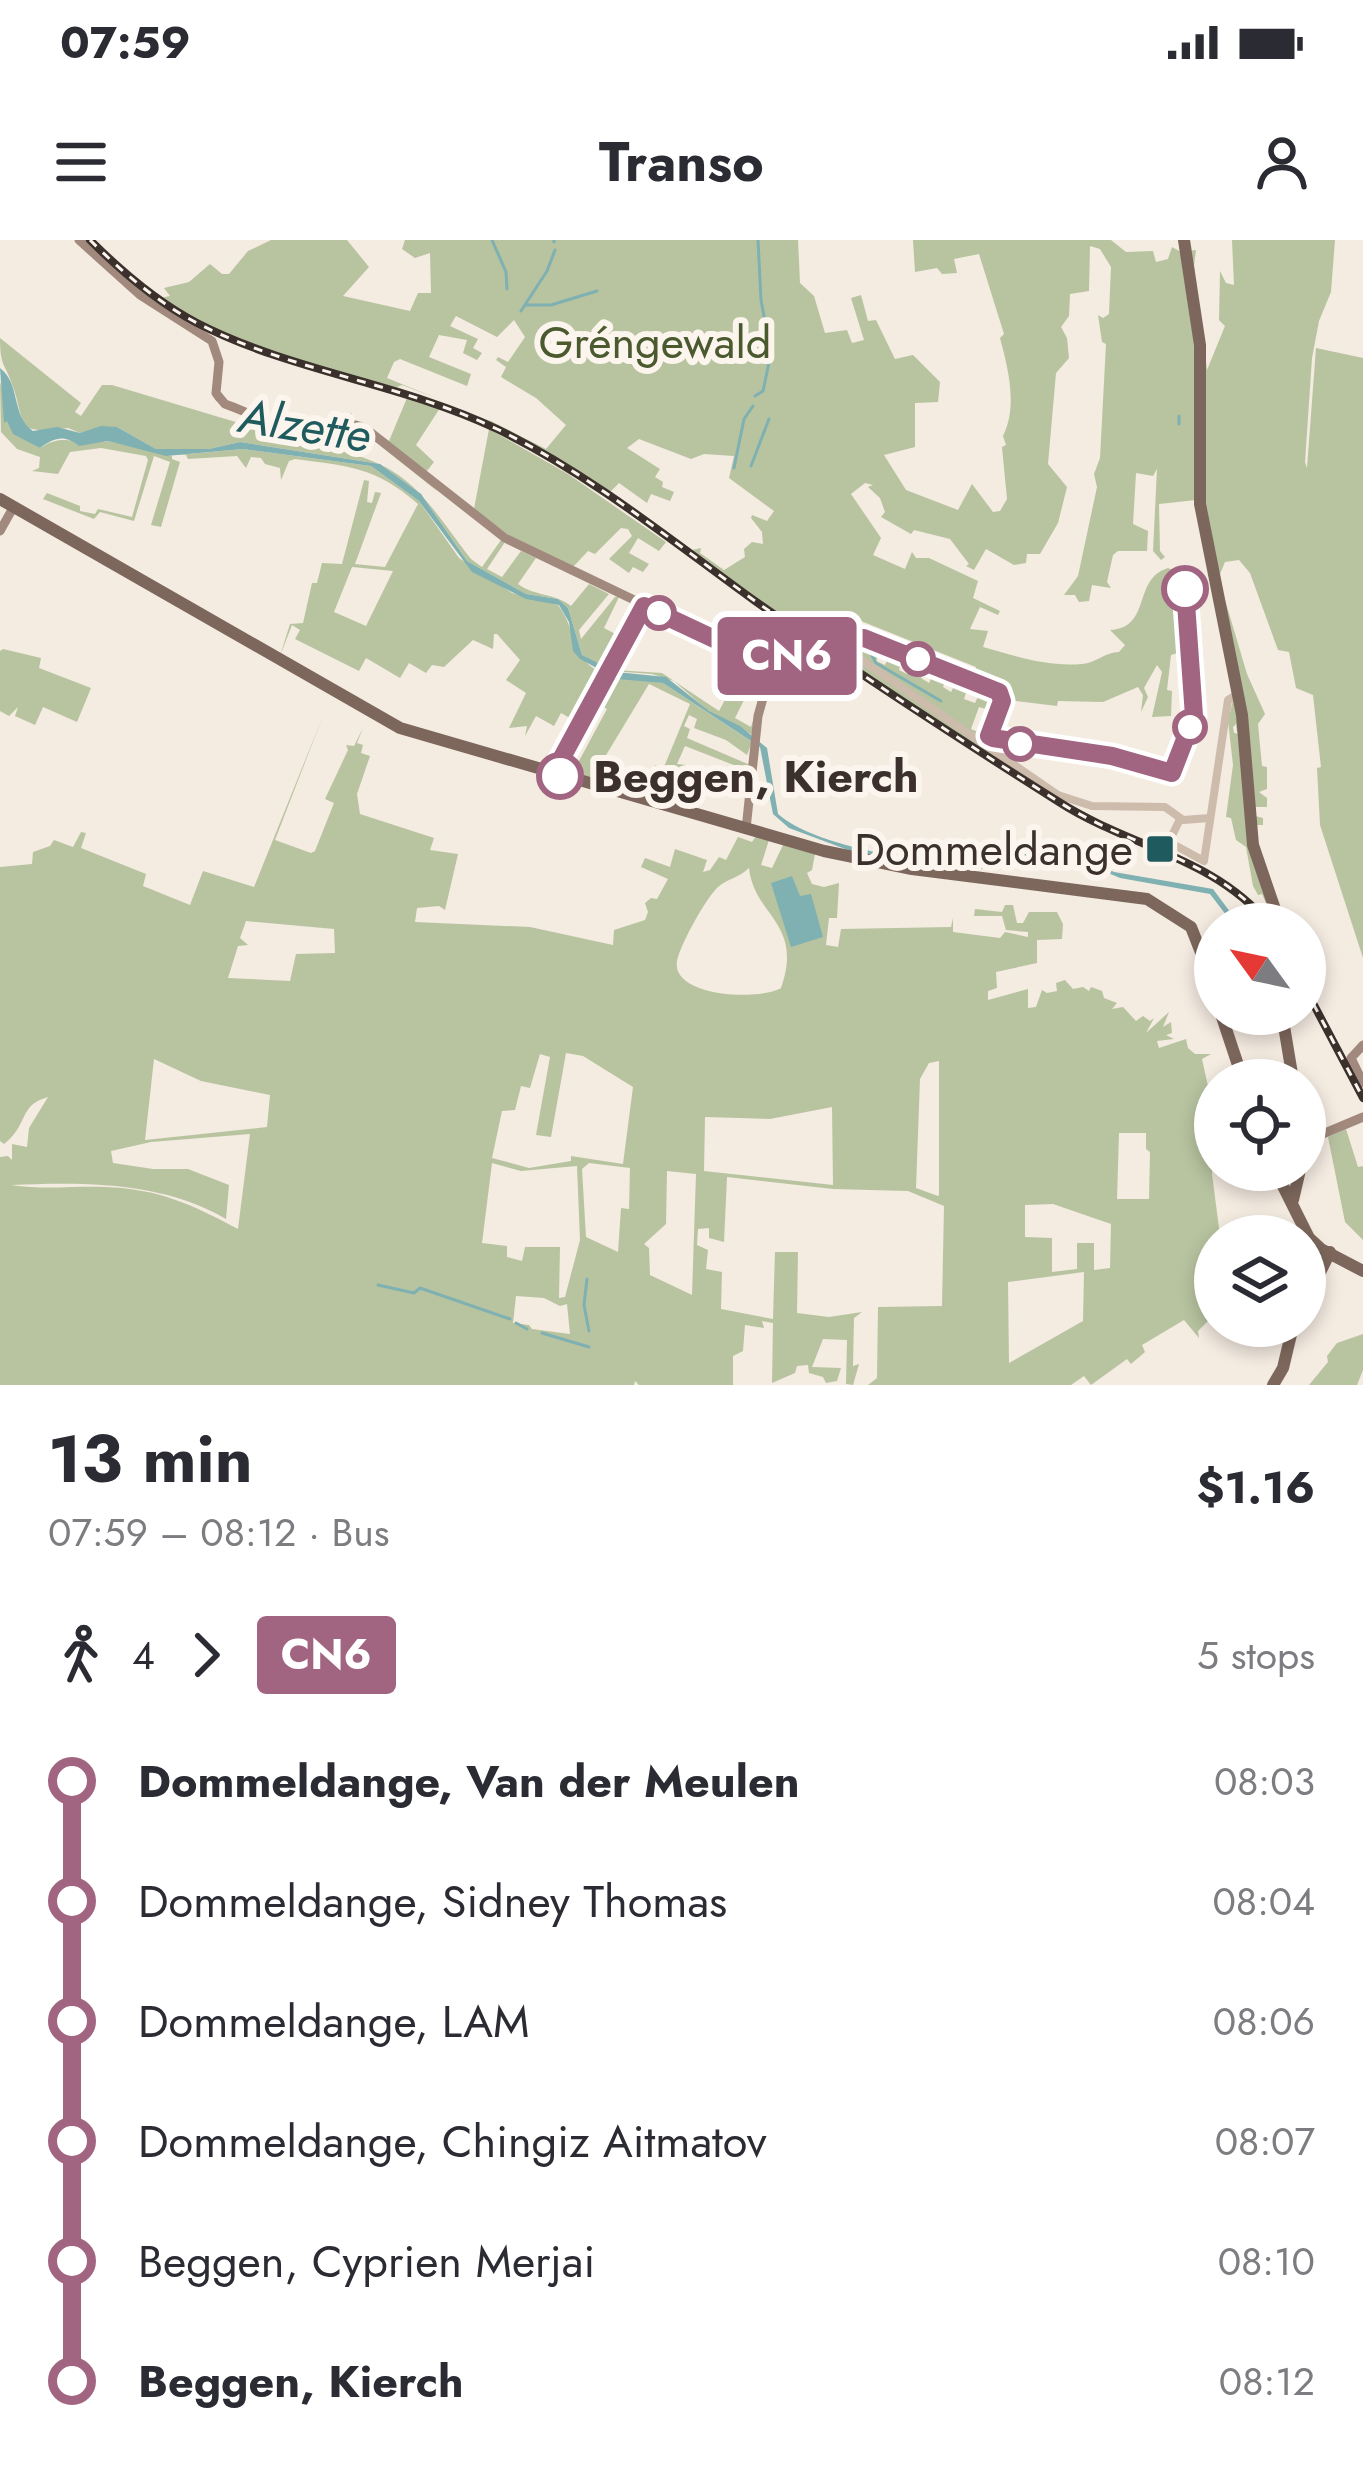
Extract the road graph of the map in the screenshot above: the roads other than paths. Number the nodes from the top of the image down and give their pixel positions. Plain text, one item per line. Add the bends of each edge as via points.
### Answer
1 (79, 240) edge
2 (1184, 240) edge
3 (0, 499) edge
4 (14, 506) junction
5 (0, 531) edge
6 (772, 666) junction
7 (1238, 694) junction
8 (1210, 818) junction
9 (1180, 819) junction
10 (746, 830) junction
11 (1273, 903) edge
12 (1194, 933) edge
13 (1363, 1047) edge
14 (1363, 1083) edge
15 (1363, 1117) edge
16 (1326, 1134) edge
17 (1296, 1191) edge
18 (1329, 1251) junction
19 (1326, 1259) edge
20 (1363, 1271) edge
21 (1288, 1347) edge
22 (1273, 1385) edge

1 - 6 main road via 140,295 212,341 225,404 287,426 356,424 503,536
2 - 7 main road via 1200,345 1205,535
3 - 4 main road
4 - 5 main road
4 - 10 main road via 400,728
6 - 9 street via 810,628 819,630 1058,795 1092,806 1165,807
6 - 10 main road
7 - 8 street via 1228,700
7 - 11 main road via 1251,834
8 - 9 street
8 - 9 street via 1204,861 1169,842
10 - 12 main road via 890,866 1138,896
13 - 14 main road via 1353,1064
15 - 16 main road
17 - 18 main road via 1303,1228
18 - 19 main road
18 - 20 main road
21 - 22 main road

